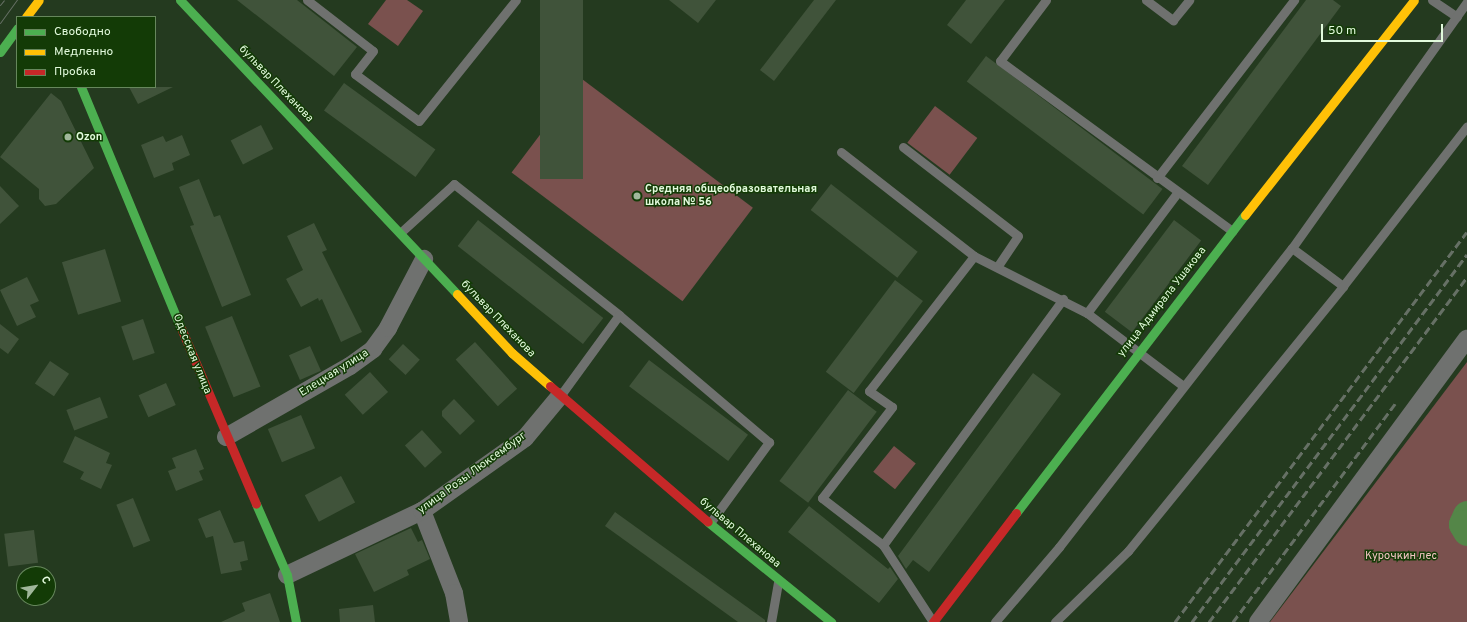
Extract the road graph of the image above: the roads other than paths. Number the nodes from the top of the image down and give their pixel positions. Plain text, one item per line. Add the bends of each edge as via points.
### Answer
1 (180, 0) edge
2 (307, 0) edge
3 (516, 0) edge
4 (1046, 0) edge
5 (1146, 0) edge
6 (1189, 0) edge
7 (1294, 0) edge
8 (1414, 0) edge
9 (1432, 0) edge
10 (1467, 2) edge
11 (1457, 17) junction
12 (16, 30) edge
13 (0, 52) edge
14 (81, 88) edge
15 (1467, 126) edge
16 (903, 147) dead end
17 (841, 152) dead end
18 (1157, 178) junction
19 (1176, 193) junction
20 (1232, 231) junction
21 (400, 233) junction
22 (1292, 248) junction
23 (974, 256) junction
24 (424, 259) junction
25 (997, 267) junction
26 (1343, 286) junction
27 (1063, 299) junction
28 (1087, 313) junction
29 (619, 315) junction
30 (1467, 340) edge
31 (1139, 351) junction
32 (1183, 386) junction
33 (559, 397) junction
34 (226, 437) junction
35 (422, 511) junction
36 (710, 523) junction
37 (883, 545) junction
38 (287, 574) junction
39 (779, 582) junction
40 (296, 622) edge
41 (459, 622) edge
42 (771, 622) edge
43 (831, 622) edge
44 (933, 622) edge
45 (995, 622) edge
46 (1055, 622) edge
47 (1258, 622) edge

1 - 21 street, бульвар Плеханова
2 - 3 lane via 373,51 355,74 419,121
4 - 18 lane via 1000,61
5 - 6 lane via 1173,20
7 - 18 lane
8 - 20 street, улица Адмирала Ушакова
9 - 11 lane
10 - 11 lane
11 - 22 lane
12 - 13 street
14 - 34 street, Одесская улица
15 - 26 lane
16 - 25 lane via 1018,236
17 - 23 lane
18 - 19 lane
19 - 20 lane
19 - 28 lane
20 - 31 street, улица Адмирала Ушакова
21 - 24 street, бульвар Плеханова
21 - 29 lane via 454,184
22 - 26 lane
22 - 32 lane
23 - 25 lane
23 - 37 lane via 869,391 892,407 822,498
24 - 33 street, бульвар Плеханова via 512,353
24 - 34 street, Елецкая улица via 388,328 372,349 350,366
25 - 27 lane
26 - 46 lane via 1128,551
27 - 28 lane
27 - 37 lane
28 - 31 lane
29 - 33 lane
29 - 36 lane via 769,442
30 - 47 street
31 - 32 lane
31 - 44 street, улица Адмирала Ушакова
32 - 45 lane via 1059,547
33 - 35 street, улица Розы Люксембург via 525,438
33 - 36 street, бульвар Плеханова
34 - 38 street, Одесская улица
35 - 38 street, улица Розы Люксембург
35 - 41 street via 454,593
36 - 39 street, бульвар Плеханова
37 - 44 lane
38 - 40 street, Одесская улица
39 - 42 lane
39 - 43 street, бульвар Плеханова

